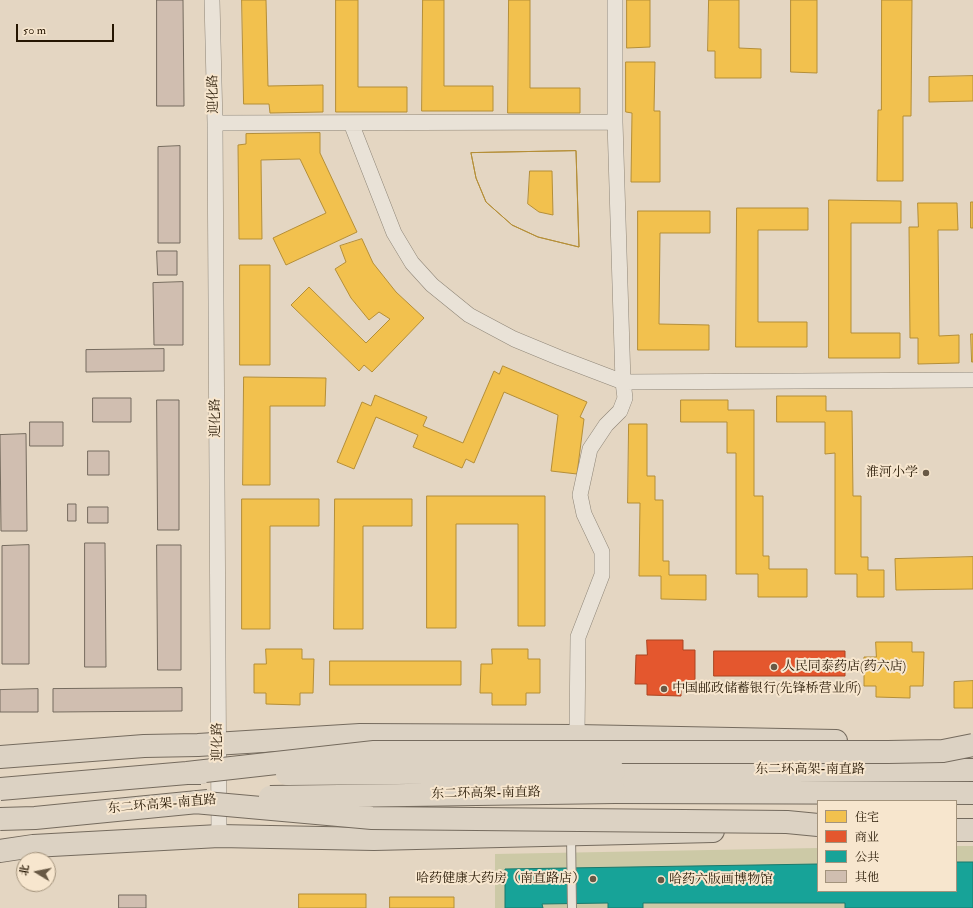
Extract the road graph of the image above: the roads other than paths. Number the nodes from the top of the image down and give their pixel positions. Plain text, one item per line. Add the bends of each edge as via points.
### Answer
1 (212, 0) edge
2 (615, 0) edge
3 (616, 122) junction
4 (215, 123) junction
5 (351, 124) junction
6 (973, 380) edge
7 (623, 382) junction
8 (577, 736) junction
9 (208, 744) junction
10 (973, 744) edge
11 (0, 751) edge
12 (0, 757) edge
13 (35, 757) junction
14 (0, 763) edge
15 (973, 770) edge
16 (187, 773) junction
17 (0, 789) edge
18 (973, 793) edge
19 (194, 802) junction
20 (35, 818) junction
21 (0, 819) edge
22 (817, 825) edge
23 (0, 827) edge
24 (817, 829) edge
25 (957, 830) edge
26 (973, 830) edge
27 (571, 835) junction
28 (219, 836) junction
29 (0, 851) edge
30 (572, 908) edge

1 - 4 street, 迎化路
2 - 3 street
3 - 5 street
3 - 7 street
4 - 5 street
4 - 9 street, 迎化路
5 - 7 street via 394,233 412,263 432,285 469,315 514,339
6 - 7 street
7 - 8 street via 625,398 620,411 606,425 590,449 580,495 584,514 602,552 602,575 578,637
8 - 9 highway via 360,735
8 - 10 highway
9 - 13 highway via 144,746
9 - 28 street, 迎化路
10 - 16 highway, bridge via 943,751 888,752 374,752
11 - 13 highway
12 - 13 highway
13 - 14 highway
15 - 16 highway, 东二环高架-南直路, bridge
16 - 17 highway, 东二环高架-南直路, bridge
18 - 19 highway, 东二环高架-南直路, bridge via 614,792 278,796
19 - 20 highway, 东二环高架-南直路, bridge
19 - 22 highway, bridge via 372,818 786,822
20 - 21 highway, 东二环高架-南直路, bridge
20 - 23 highway, bridge
24 - 27 highway
25 - 26 highway
27 - 28 highway via 374,839
27 - 30 lane
28 - 29 highway via 33,846

